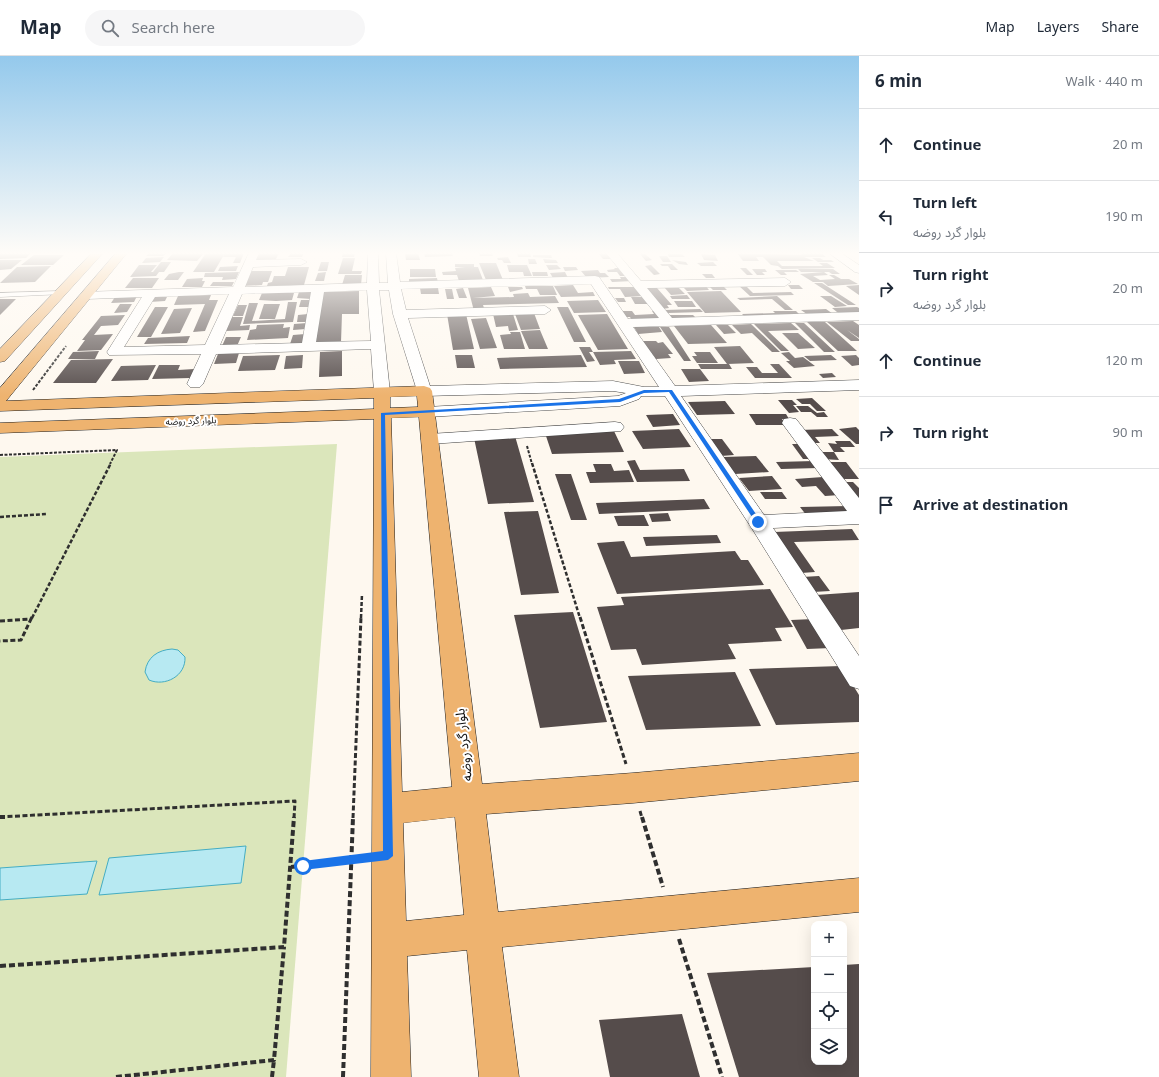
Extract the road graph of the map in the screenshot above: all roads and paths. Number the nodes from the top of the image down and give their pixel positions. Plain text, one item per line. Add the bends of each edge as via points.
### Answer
1 (53, 301) edge
2 (82, 301) edge
3 (146, 301) edge
4 (234, 301) edge
5 (316, 301) edge
6 (374, 301) edge
7 (397, 301) edge
8 (609, 301) edge
9 (652, 301) edge
10 (545, 310) dead end
11 (400, 314) junction
12 (859, 316) edge
13 (669, 322) junction
14 (624, 323) junction
15 (379, 345) junction
16 (308, 347) junction
17 (211, 350) junction
18 (1, 355) edge
19 (195, 384) dead end
20 (859, 385) edge
21 (670, 391) junction
22 (644, 392) junction
23 (0, 398) edge
24 (382, 403) junction
25 (0, 406) edge
26 (427, 414) junction
27 (790, 423) dead end
28 (615, 427) dead end
29 (0, 428) edge
30 (522, 432) junction
31 (0, 455) edge
32 (859, 512) edge
33 (46, 514) dead end
34 (0, 517) edge
35 (859, 517) edge
36 (758, 522) junction
37 (362, 585) dead end
38 (31, 619) junction
39 (0, 621) edge
40 (0, 641) edge
41 (859, 678) edge
42 (859, 767) edge
43 (633, 788) junction
44 (469, 800) junction
45 (388, 809) junction
46 (0, 817) edge
47 (388, 856) junction
48 (352, 860) junction
49 (291, 867) junction
50 (859, 895) edge
51 (671, 912) junction
52 (483, 930) junction
53 (389, 940) junction
54 (284, 947) junction
55 (0, 966) edge
56 (274, 1060) junction
57 (116, 1077) edge
58 (272, 1077) edge
59 (343, 1077) edge
60 (391, 1077) edge
61 (499, 1077) edge
62 (722, 1077) edge

1 - 18 main road
2 - 23 main road
3 - 17 street via 114,352
4 - 17 street
5 - 16 street
6 - 15 street
7 - 11 street
8 - 14 street
9 - 13 street
10 - 11 street
11 - 26 street
12 - 13 street
13 - 14 street
14 - 21 street
15 - 16 street
15 - 24 street
16 - 17 street
17 - 19 street
20 - 21 street
21 - 22 street
21 - 36 street
22 - 26 street via 620,401
22 - 26 street via 613,386
24 - 25 main road, بلوار گرد روضه
24 - 26 main road, بلوار گرد روضه
24 - 29 main road, بلوار گرد روضه
24 - 45 main road
26 - 30 street
26 - 44 main road, بلوار گرد روضه
27 - 32 street
28 - 30 street
30 - 43 path
31 - 38 path via 117,450
33 - 34 path
35 - 36 street
36 - 41 street
37 - 48 path
38 - 39 path
38 - 40 path via 21,640
42 - 43 main road
43 - 44 main road
43 - 51 path
44 - 45 main road
44 - 52 main road, بلوار گرد روضه
45 - 47 main road
46 - 49 path via 295,800
47 - 48 path
47 - 53 main road
48 - 49 path
48 - 59 path
49 - 54 path
50 - 51 main road
51 - 52 main road
51 - 62 path
52 - 53 main road
52 - 61 main road, بلوار گرد روضه
53 - 60 main road
54 - 55 path
54 - 56 path
56 - 57 path
56 - 58 path

